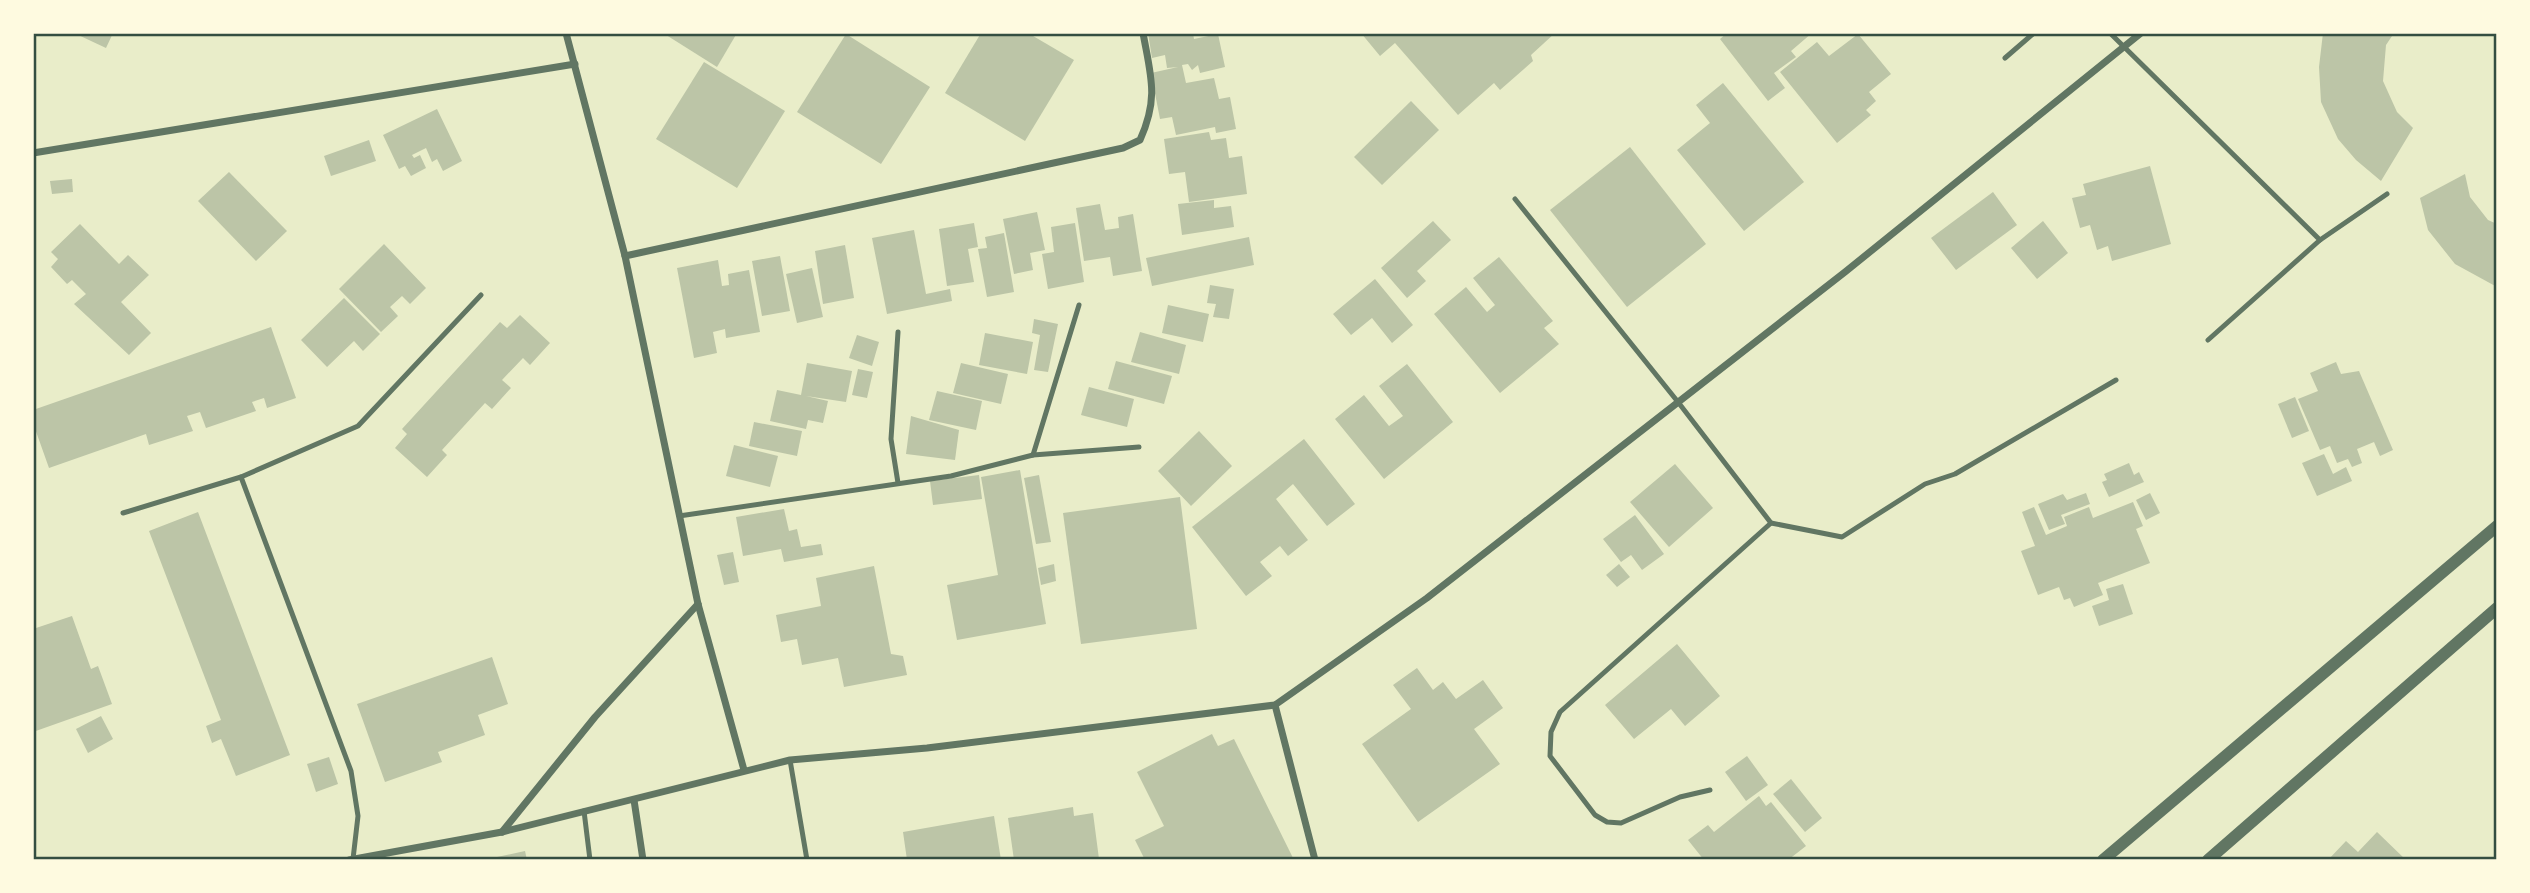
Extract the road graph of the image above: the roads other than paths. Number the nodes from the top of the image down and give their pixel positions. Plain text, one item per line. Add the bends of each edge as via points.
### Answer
1 (566, 33) edge
2 (1143, 33) edge
3 (2034, 33) edge
4 (2110, 33) edge
5 (2141, 33) edge
6 (2123, 48) junction
7 (2005, 58) dead end
8 (575, 64) junction
9 (33, 153) edge
10 (2387, 194) dead end
11 (1515, 199) dead end
12 (2320, 240) junction
13 (625, 256) junction
14 (481, 295) dead end
15 (1079, 305) dead end
16 (898, 332) dead end
17 (2208, 341) dead end
18 (2116, 380) dead end
19 (1678, 402) junction
20 (1139, 447) dead end
21 (1033, 455) junction
22 (241, 477) junction
23 (898, 483) junction
24 (123, 513) dead end
25 (679, 516) junction
26 (1771, 523) junction
27 (2497, 526) edge
28 (698, 604) junction
29 (2497, 608) edge
30 (1275, 705) junction
31 (790, 760) junction
32 (744, 770) junction
33 (1710, 790) dead end
34 (634, 800) junction
35 (584, 811) junction
36 (502, 832) junction
37 (351, 859) edge
38 (590, 860) edge
39 (643, 860) edge
40 (807, 860) edge
41 (1315, 860) edge
42 (2103, 860) edge
43 (2208, 860) edge

1 - 8 street
2 - 13 street via 1152,114 1140,141
3 - 7 lane
4 - 6 lane
5 - 6 street
6 - 12 lane
6 - 19 street
8 - 9 street
8 - 13 street
10 - 12 lane
11 - 19 lane
12 - 17 lane
13 - 25 street
14 - 22 lane via 358,426
15 - 21 lane
16 - 23 lane via 891,439
18 - 26 lane via 1955,474 1925,484 1842,537
19 - 26 lane
19 - 30 street via 1427,598
20 - 21 lane
21 - 23 lane
22 - 24 lane
22 - 37 lane via 351,771 358,816
23 - 25 lane
25 - 28 street
26 - 33 lane via 1560,712 1551,732 1550,756 1595,815 1607,822 1621,823 1680,797
27 - 42 street
28 - 32 street
28 - 36 street via 595,717
29 - 43 street
30 - 31 street via 928,748
30 - 41 street
31 - 32 street
31 - 40 lane
32 - 34 street
34 - 35 street
34 - 39 street
35 - 36 street
35 - 38 lane
36 - 37 street

